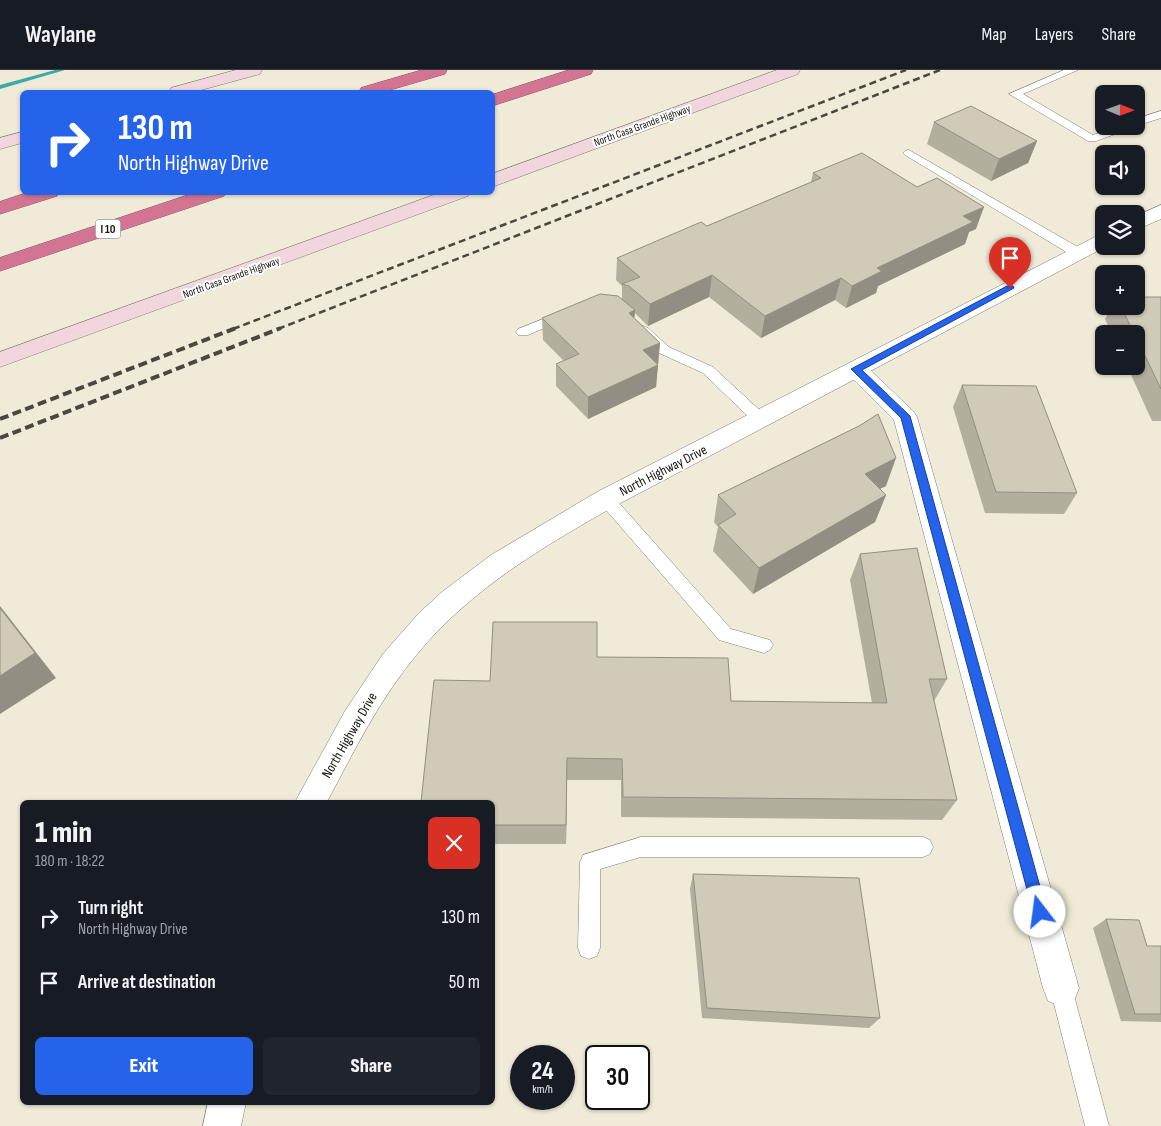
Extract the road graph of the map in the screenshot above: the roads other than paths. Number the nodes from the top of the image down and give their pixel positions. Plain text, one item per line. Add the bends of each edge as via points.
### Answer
1 (254, 70) edge
2 (438, 70) edge
3 (585, 70) edge
4 (792, 70) edge
5 (1073, 70) edge
6 (184, 90) edge
7 (373, 90) edge
8 (495, 100) edge
9 (1161, 114) edge
10 (1145, 120) edge
11 (1103, 135) edge
12 (20, 138) edge
13 (0, 144) edge
14 (909, 153) dead end
15 (495, 180) edge
16 (41, 195) edge
17 (208, 195) edge
18 (453, 195) edge
19 (0, 208) edge
20 (1161, 211) edge
21 (1145, 219) edge
22 (1095, 244) edge
23 (1078, 253) junction
24 (0, 265) edge
25 (579, 308) edge
26 (636, 325) edge
27 (523, 332) dead end
28 (0, 360) edge
29 (856, 369) junction
30 (761, 420) junction
31 (606, 499) junction
32 (764, 645) dead end
33 (312, 800) edge
34 (923, 847) dead end
35 (589, 948) dead end
36 (1061, 988) joint
37 (226, 1105) edge
38 (222, 1126) edge
39 (1097, 1126) edge

1 - 6 main road
2 - 7 highway
3 - 8 highway
4 - 15 main road, North Casa Grande Highway
5 - 11 lane via 1014,94 1092,139
9 - 10 lane
12 - 13 main road
14 - 23 lane
16 - 19 highway
17 - 24 highway, I 10
18 - 28 main road, North Casa Grande Highway
20 - 21 street
22 - 23 street, North Highway Drive
23 - 29 street, North Highway Drive
25 - 27 lane
26 - 30 lane via 664,350 708,370
29 - 30 street, North Highway Drive
29 - 36 street via 905,416
30 - 31 street, North Highway Drive
31 - 32 lane via 725,635
31 - 33 street, North Highway Drive via 534,539 444,606 408,644 372,692
34 - 35 lane via 641,847 598,859 590,862
36 - 39 lane
37 - 38 street

